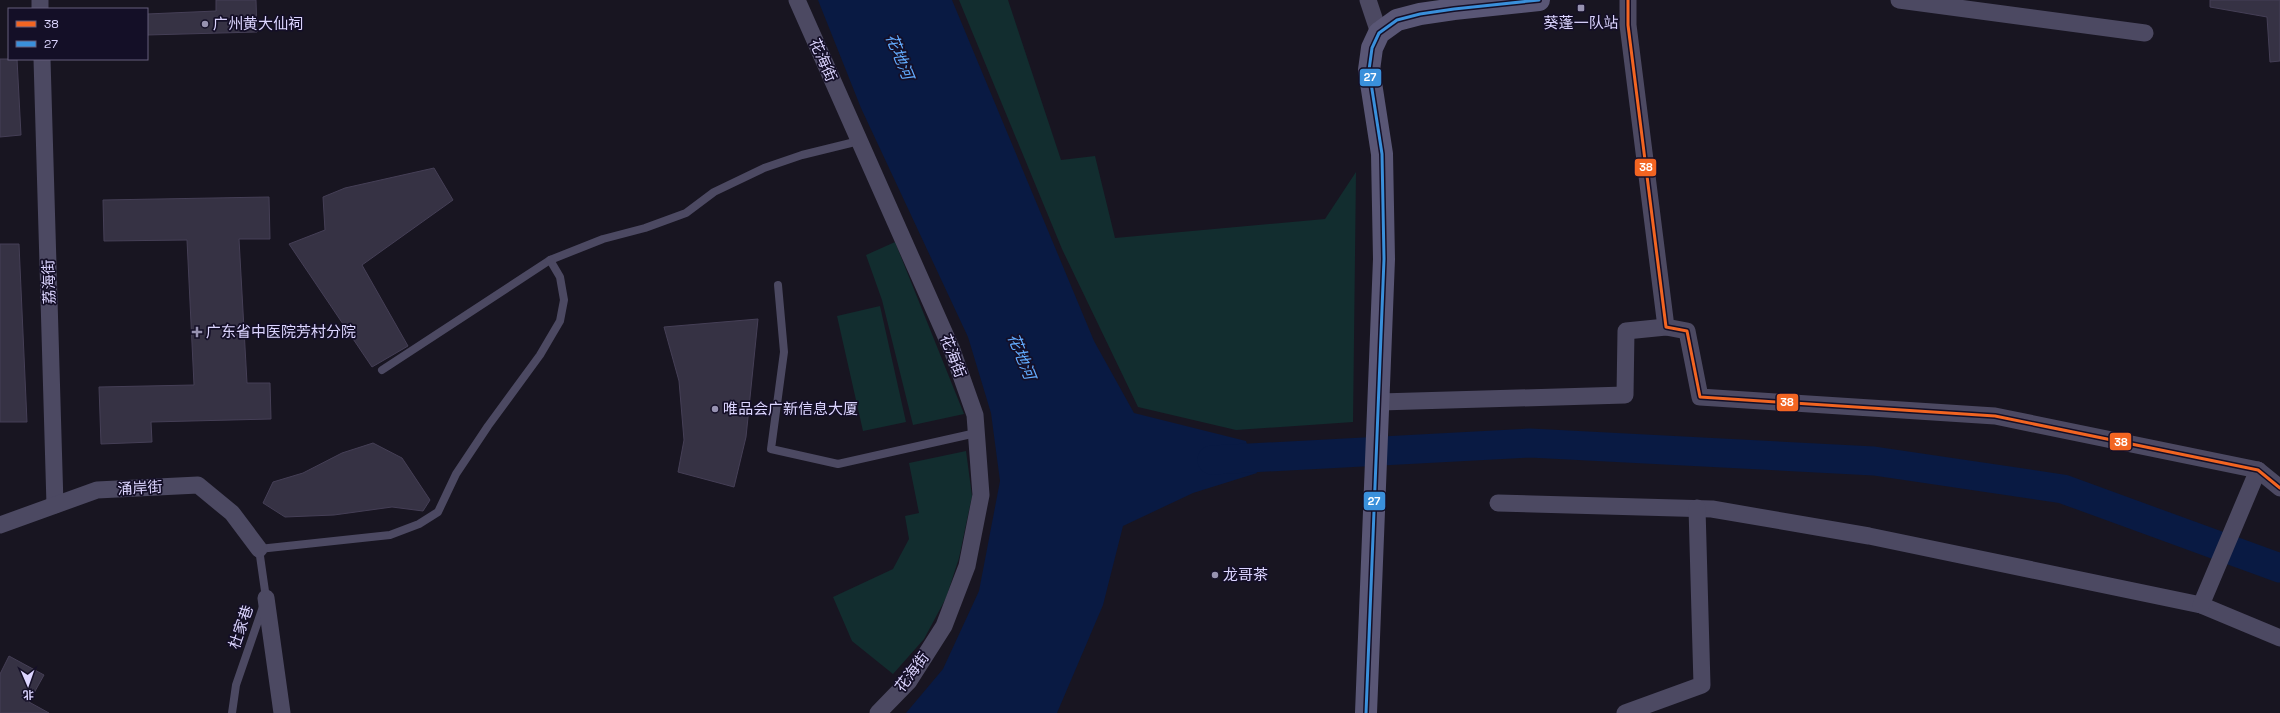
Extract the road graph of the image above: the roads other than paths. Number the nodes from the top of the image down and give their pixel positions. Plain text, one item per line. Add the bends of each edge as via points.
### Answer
1 (797, 0) edge
2 (1368, 0) edge
3 (1539, 0) edge
4 (1628, 0) edge
5 (1898, 0) edge
6 (1379, 33) junction
7 (2145, 33) dead end
8 (42, 60) edge
9 (859, 141) junction
10 (550, 260) junction
11 (778, 285) dead end
12 (1666, 327) junction
13 (382, 370) dead end
14 (1379, 406) junction
15 (976, 433) junction
16 (2258, 470) junction
17 (2280, 488) edge
18 (1498, 503) dead end
19 (56, 505) junction
20 (1697, 508) junction
21 (0, 525) edge
22 (259, 549) junction
23 (266, 598) junction
24 (2201, 605) junction
25 (2280, 638) edge
26 (232, 713) edge
27 (282, 713) edge
28 (878, 713) edge
29 (1366, 713) edge
30 (1625, 713) edge

1 - 9 street, 花海街
2 - 6 street
3 - 6 street via 1420,14 1397,20
4 - 12 street via 1628,25
5 - 7 street
6 - 14 street via 1372,48 1369,70 1382,154 1384,204
8 - 19 street, 荔海街
9 - 10 lane via 802,155 764,168 714,192 686,213 645,228 603,239
9 - 15 street, 花海街 via 952,350 975,415
10 - 13 lane
10 - 22 lane via 560,277 564,300 560,321 540,354 456,474 438,512 419,524 390,535
11 - 15 lane via 784,352 771,449 838,464
12 - 14 street via 1626,331 1625,395
12 - 16 street via 1687,331 1700,397 1995,416
14 - 29 street
15 - 28 street, 花海街 via 981,495 967,566 944,626 909,681
16 - 17 street
16 - 24 street
18 - 20 street
19 - 21 street, 涌岸街
19 - 22 street, 涌岸街 via 97,490 198,485 232,512
20 - 24 street via 1870,536
20 - 30 street via 1702,685
22 - 23 lane, 杜家巷
23 - 26 lane, 杜家巷 via 236,685
23 - 27 street
24 - 25 street

